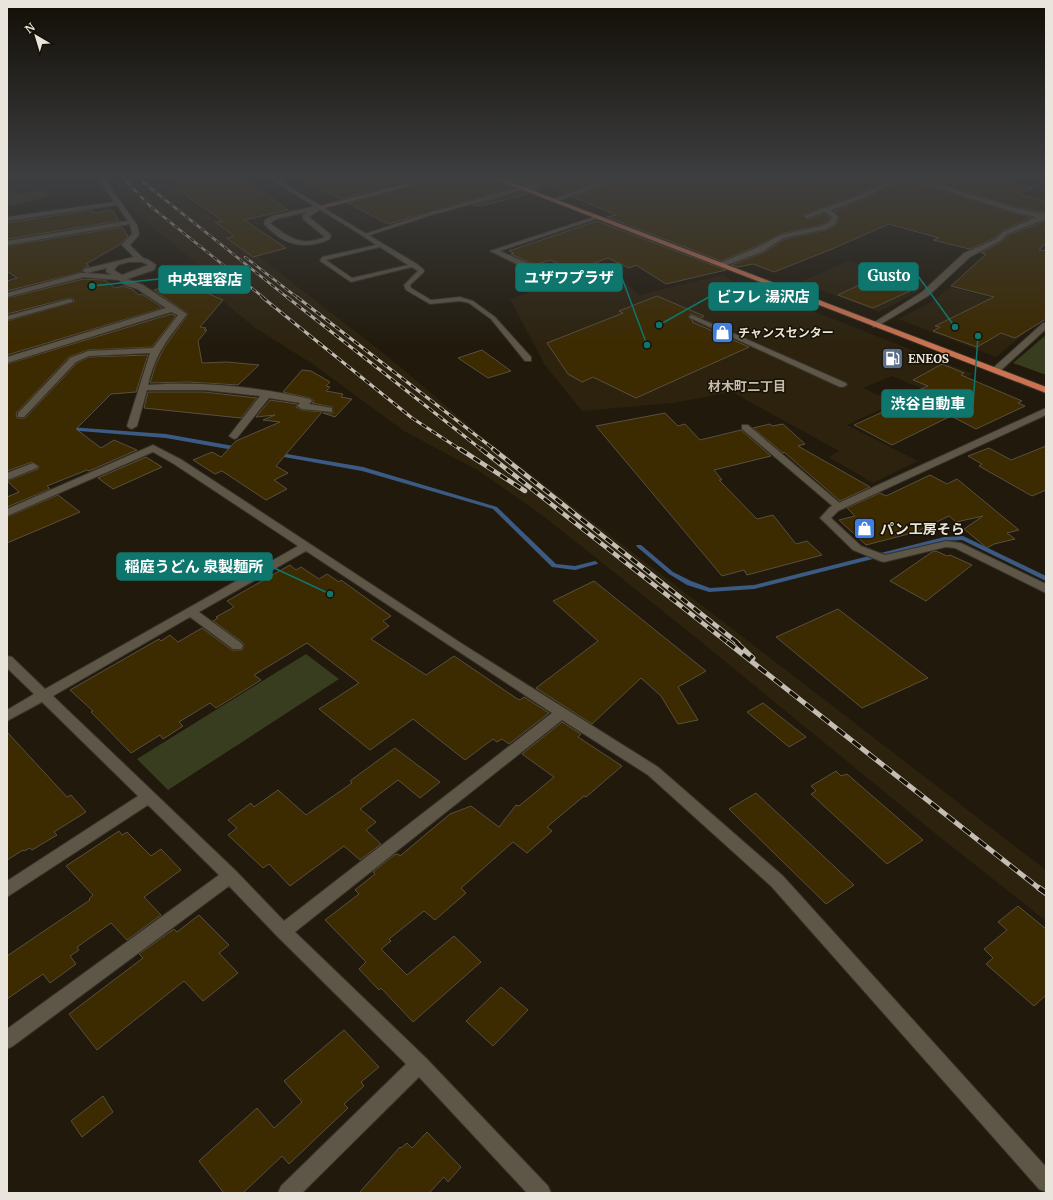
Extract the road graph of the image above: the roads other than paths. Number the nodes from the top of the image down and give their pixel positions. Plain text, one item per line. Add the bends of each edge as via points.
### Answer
1 (61, 234) edge
2 (136, 234) edge
3 (281, 234) edge
4 (327, 234) edge
5 (368, 234) edge
6 (546, 234) edge
7 (643, 234) edge
8 (792, 234) edge
9 (1004, 234) edge
10 (365, 235) joint
11 (7, 243) edge
12 (382, 245) junction
13 (140, 259) junction
14 (720, 264) junction
15 (114, 265) junction
16 (414, 265) junction
17 (540, 272) dead end
18 (81, 275) junction
19 (121, 278) junction
20 (7, 295) edge
21 (70, 301) dead end
22 (172, 309) junction
23 (692, 317) dead end
24 (7, 318) edge
25 (1046, 324) edge
26 (876, 325) junction
27 (156, 350) junction
28 (528, 359) dead end
29 (7, 360) edge
30 (996, 370) junction
31 (843, 385) dead end
32 (143, 388) junction
33 (1046, 390) edge
34 (267, 394) junction
35 (329, 410) dead end
36 (1046, 411) edge
37 (21, 416) dead end
38 (132, 426) dead end
39 (745, 427) dead end
40 (234, 436) dead end
41 (32, 466) dead end
42 (7, 477) edge
43 (839, 507) junction
44 (7, 513) edge
45 (306, 547) junction
46 (1046, 589) edge
47 (192, 612) junction
48 (237, 646) dead end
49 (7, 660) edge
50 (44, 695) junction
51 (562, 712) junction
52 (7, 716) edge
53 (149, 797) junction
54 (230, 876) junction
55 (7, 890) edge
56 (283, 931) junction
57 (7, 1040) edge
58 (419, 1064) junction
59 (1046, 1182) edge
60 (288, 1193) edge
61 (541, 1193) edge

1 - 11 street
2 - 13 street via 126,245
3 - 4 street via 294,243 304,245 321,242 328,238
5 - 10 street
6 - 17 street via 494,251
7 - 14 highway
8 - 14 street via 782,236 759,250
9 - 26 street via 998,240 968,255 925,294
10 - 12 lane
12 - 16 lane
12 - 16 lane via 324,258 323,261 351,280
13 - 15 street
13 - 19 street via 147,260 152,265 151,268
14 - 26 highway
15 - 18 street via 84,272
15 - 19 street via 109,270
16 - 28 lane via 422,271 407,286 408,289 430,302 460,299 471,302 493,318
18 - 19 street
18 - 20 street
19 - 22 street via 140,287
21 - 24 lane
22 - 27 street via 183,314 168,330
22 - 29 street
23 - 31 lane
25 - 30 street
26 - 30 highway
27 - 32 street via 149,361
27 - 37 street via 88,354 73,360
30 - 33 highway
32 - 34 street via 172,385
32 - 38 street
34 - 35 street via 307,401 302,406
34 - 40 street
36 - 43 street
39 - 43 lane
41 - 42 street
43 - 46 street via 825,518 857,548 884,559 946,544 957,545
44 - 45 street via 153,448
45 - 47 street
45 - 51 street
47 - 48 street
47 - 50 street
49 - 50 street
50 - 52 street
50 - 53 street
51 - 56 street
51 - 59 street via 653,771 776,880
53 - 54 street
53 - 55 street
54 - 56 street
54 - 57 street
56 - 58 street
58 - 60 street
58 - 61 street

